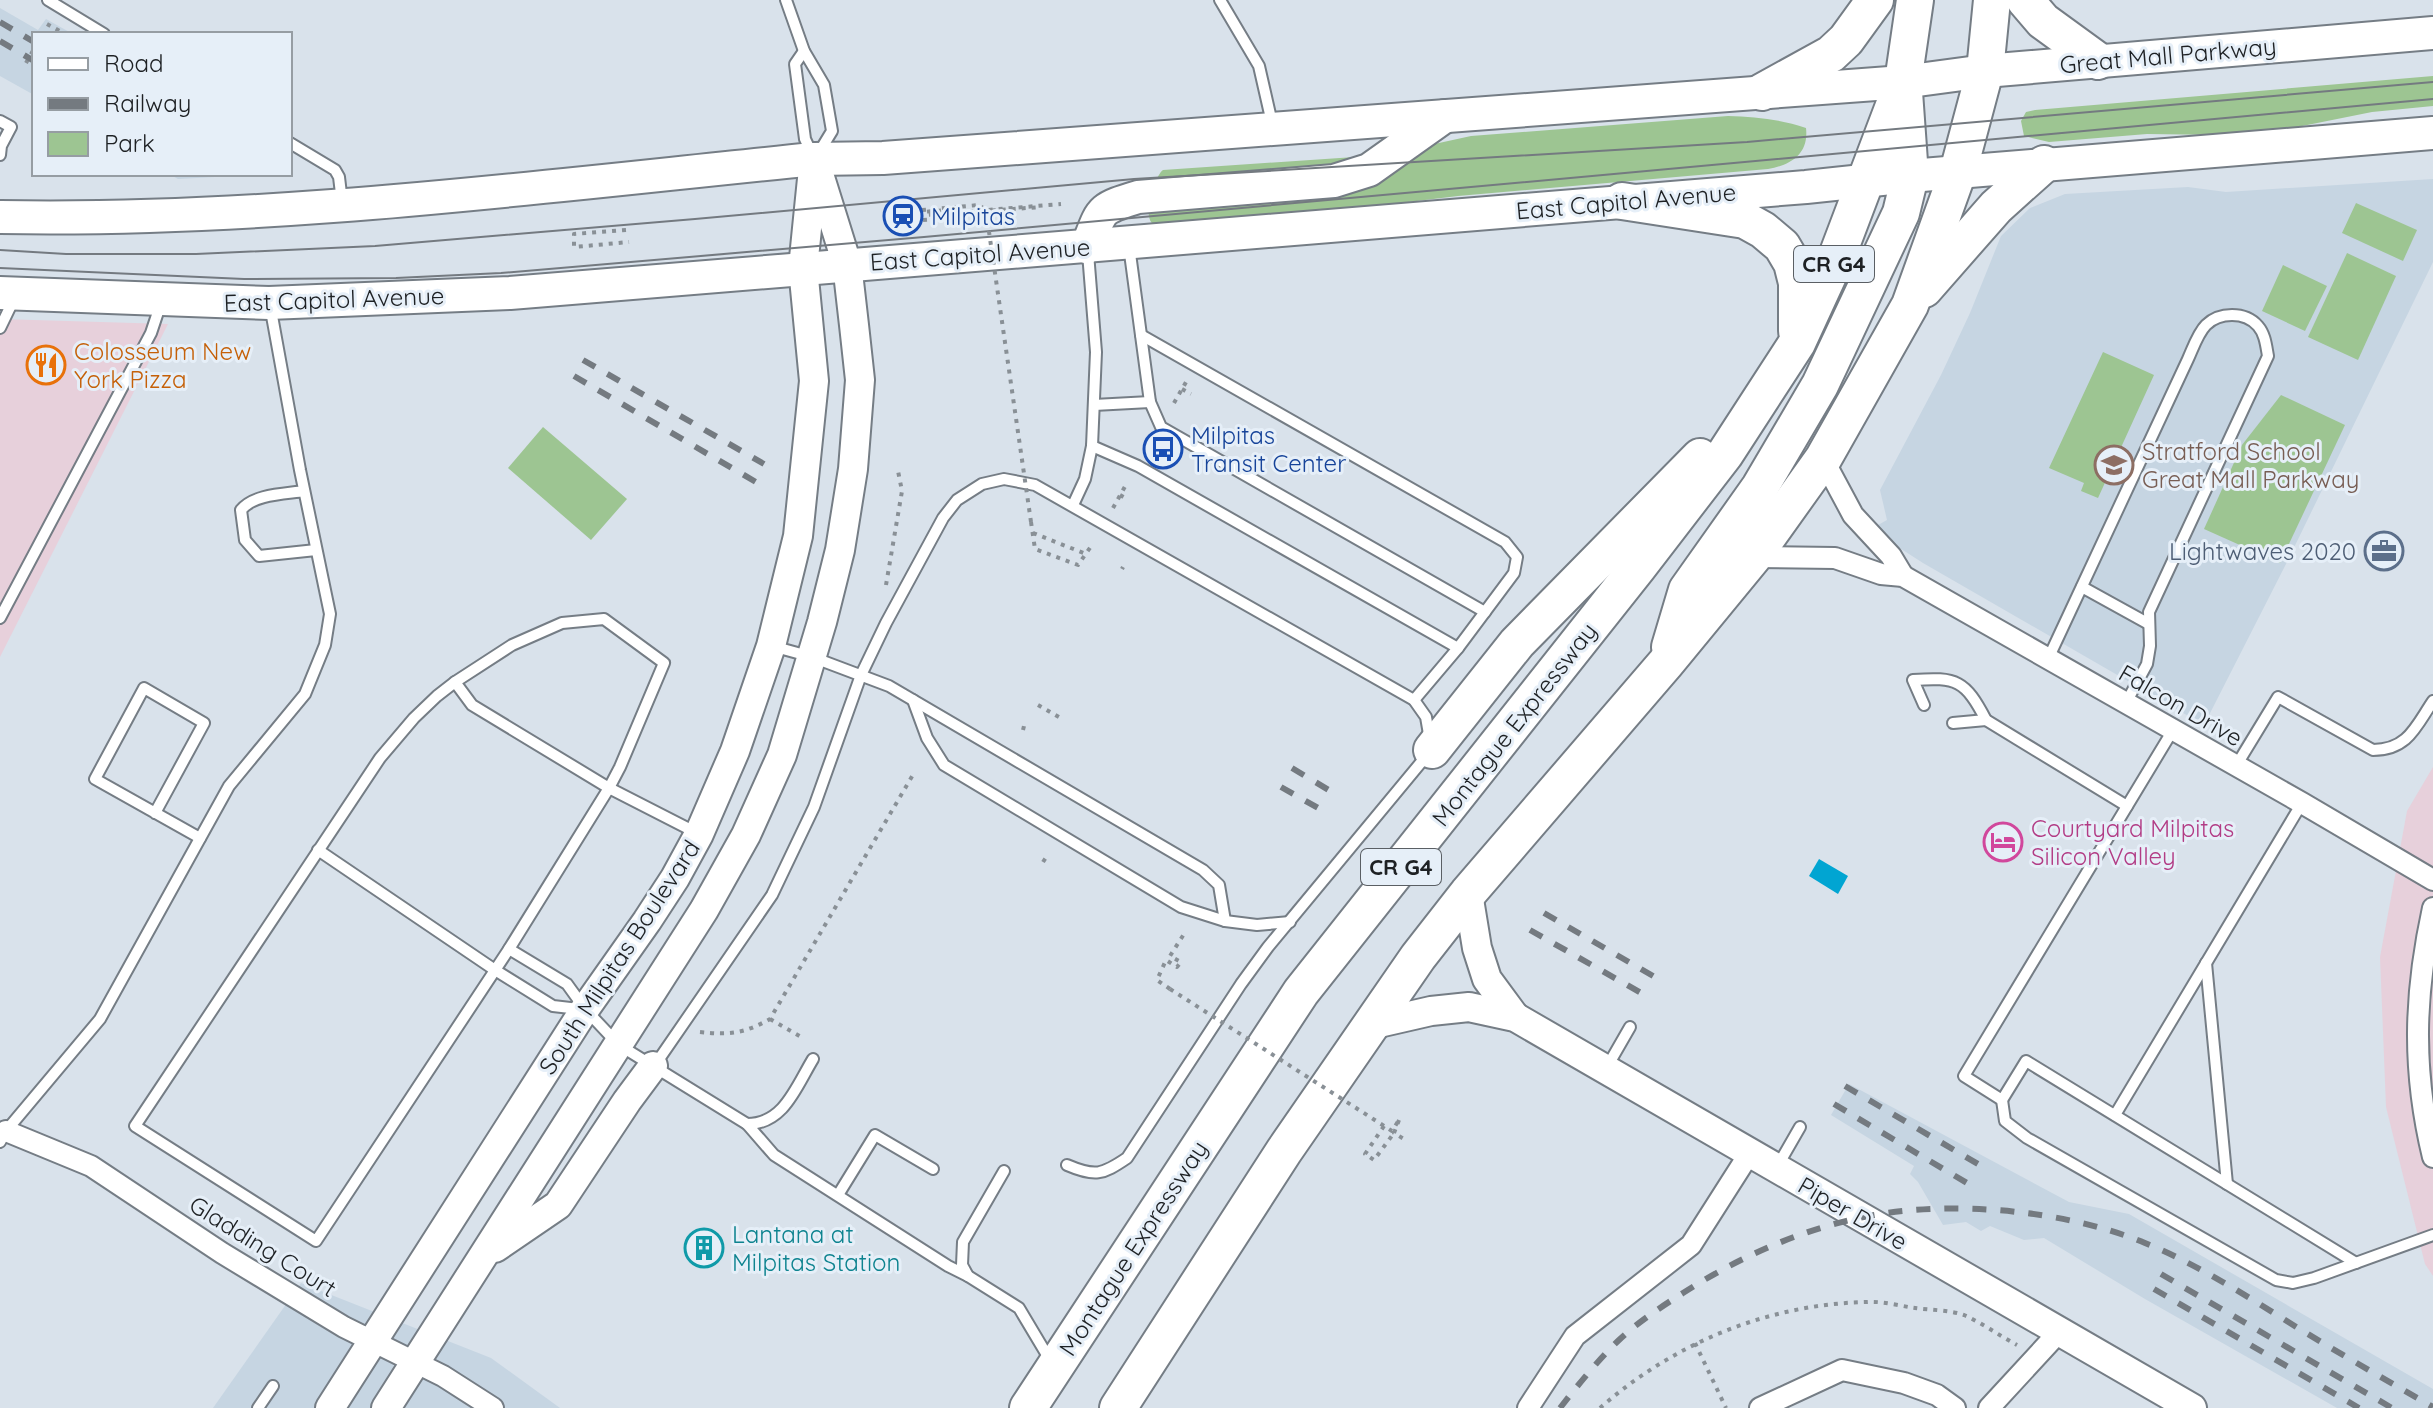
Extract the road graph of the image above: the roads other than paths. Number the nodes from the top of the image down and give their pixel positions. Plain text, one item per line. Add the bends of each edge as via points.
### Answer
1 (48, 0) edge
2 (786, 0) edge
3 (1220, 0) edge
4 (1875, 0) edge
5 (1915, 0) edge
6 (1992, 0) edge
7 (2025, 0) edge
8 (101, 32) edge
9 (2433, 33) edge
10 (804, 51) junction
11 (2098, 61) junction
12 (1985, 71) junction
13 (1903, 82) junction
14 (1762, 92) junction
15 (1445, 116) junction
16 (0, 121) edge
17 (1273, 129) junction
18 (2433, 133) edge
19 (292, 144) edge
20 (0, 155) edge
21 (814, 159) junction
22 (2044, 164) junction
23 (1958, 172) junction
24 (1910, 176) junction
25 (1865, 182) junction
26 (1622, 201) junction
27 (343, 204) junction
28 (0, 217) edge
29 (1129, 243) junction
30 (1087, 247) junction
31 (847, 264) junction
32 (803, 268) junction
33 (8, 293) edge
34 (161, 301) junction
35 (269, 303) junction
36 (1910, 305) junction
37 (0, 328) edge
38 (1141, 335) junction
39 (1797, 343) junction
40 (1759, 400) junction
41 (1150, 402) junction
42 (1094, 405) junction
43 (1092, 446) junction
44 (1823, 459) junction
45 (304, 491) junction
46 (1073, 505) junction
47 (316, 550) junction
48 (1753, 557) junction
49 (1903, 576) junction
50 (2082, 587) junction
51 (1485, 612) junction
52 (0, 618) edge
53 (2149, 624) junction
54 (771, 646) junction
55 (1458, 648) junction
56 (812, 657) junction
57 (2048, 659) junction
58 (1665, 664) junction
59 (861, 675) junction
60 (455, 682) junction
61 (913, 700) junction
62 (1414, 700) junction
63 (2433, 701) edge
64 (2126, 703) junction
65 (1924, 705) dead end
66 (1986, 720) junction
67 (1953, 723) dead end
68 (2173, 730) junction
69 (1432, 750) junction
70 (2236, 766) junction
71 (609, 788) junction
72 (2302, 803) junction
73 (2127, 806) junction
74 (155, 813) junction
75 (699, 834) junction
76 (200, 838) junction
77 (318, 850) junction
78 (2433, 880) edge
79 (1468, 893) junction
80 (2433, 908) edge
81 (1225, 921) junction
82 (1290, 922) junction
83 (509, 949) junction
84 (2206, 963) junction
85 (495, 970) junction
86 (585, 1009) junction
87 (1515, 1017) junction
88 (1370, 1025) junction
89 (1630, 1027) dead end
90 (619, 1045) junction
91 (813, 1059) dead end
92 (653, 1066) junction
93 (1606, 1070) junction
94 (2002, 1100) junction
95 (2115, 1115) junction
96 (747, 1124) junction
97 (1800, 1127) dead end
98 (2, 1134) edge
99 (1749, 1154) junction
100 (2433, 1157) edge
101 (1067, 1165) dead end
102 (933, 1169) dead end
103 (1776, 1169) junction
104 (1004, 1171) dead end
105 (2227, 1184) junction
106 (838, 1195) junction
107 (2433, 1235) edge
108 (485, 1255) junction
109 (2356, 1263) junction
110 (968, 1276) junction
111 (2059, 1332) junction
112 (373, 1341) junction
113 (416, 1362) junction
114 (1054, 1368) junction
115 (273, 1386) dead end
116 (258, 1408) edge
117 (330, 1408) edge
118 (386, 1408) edge
119 (493, 1408) edge
120 (1028, 1408) edge
121 (1118, 1408) edge
122 (1528, 1408) edge
123 (1760, 1408) edge
124 (1955, 1408) edge
125 (1989, 1408) edge
126 (2192, 1408) edge

1 - 8 lane
2 - 10 lane
3 - 17 lane via 1259,66
4 - 14 highway via 1831,54
5 - 13 highway, Montague Expressway / CR G4
6 - 12 highway, CR G4
7 - 11 highway via 2043,21
9 - 11 main road, Great Mall Parkway
10 - 21 lane via 795,64 805,139
10 - 21 lane via 824,85 832,131
11 - 12 main road, Great Mall Parkway
12 - 13 main road, Great Mall Parkway
12 - 23 highway, CR G4
13 - 14 main road
13 - 24 highway
13 - 25 highway, Montague Expressway / CR G4
14 - 15 main road
15 - 17 main road
15 - 30 main road via 1354,176 1138,197 1111,205 1100,213
16 - 20 lane via 11,127
17 - 21 main road
18 - 22 main road
19 - 27 lane via 335,170
21 - 27 main road
21 - 31 street, South Milpitas Boulevard
21 - 32 street, South Milpitas Boulevard
22 - 23 main road
22 - 36 highway via 1996,207
23 - 24 main road, East Capitol Avenue
23 - 36 highway, CR G4
24 - 25 main road, East Capitol Avenue
24 - 58 highway via 1901,213 1820,385 1760,487 1687,590
25 - 26 main road, East Capitol Avenue
25 - 39 highway, Montague Expressway / CR G4
26 - 29 main road, East Capitol Avenue
26 - 39 highway via 1745,220 1763,230 1792,263
27 - 28 main road via 254,212
29 - 30 main road, East Capitol Avenue
29 - 38 lane
30 - 31 main road, East Capitol Avenue
30 - 42 lane via 1096,352
31 - 32 main road, East Capitol Avenue
31 - 56 street, South Milpitas Boulevard via 860,380 853,469 840,550
32 - 35 main road, East Capitol Avenue via 510,293
32 - 54 street, South Milpitas Boulevard via 814,381 798,536
33 - 34 main road, East Capitol Avenue
33 - 37 lane
34 - 35 main road, East Capitol Avenue
34 - 52 lane via 151,333
35 - 45 lane
36 - 44 highway, CR G4
38 - 41 lane
38 - 51 lane via 1505,542 1517,557 1514,573
39 - 40 highway, Montague Expressway / CR G4
40 - 69 highway via 1517,643
40 - 114 highway, Montague Expressway / CR G4 via 1648,555 1301,992
41 - 42 lane
41 - 51 lane via 1161,427
42 - 43 lane
43 - 46 lane
43 - 55 lane via 1138,466
44 - 48 highway, CR G4
44 - 49 street, Falcon Drive via 1853,515
45 - 47 lane
45 - 47 lane via 246,504 241,510 245,540 259,556
46 - 59 lane via 1035,485 1004,479 982,484 957,500
46 - 62 lane
47 - 76 lane via 330,614 325,645 305,694 229,786
48 - 49 street, Falcon Drive via 1835,558
48 - 58 highway, CR G4
49 - 57 street, Falcon Drive
50 - 53 lane
50 - 53 lane via 2205,326 2220,316 2243,316 2257,325 2268,356 2149,612
50 - 57 lane
51 - 55 lane
53 - 64 lane via 2147,664
54 - 56 lane
54 - 75 street, South Milpitas Boulevard
55 - 62 lane
56 - 59 lane
56 - 90 street, South Milpitas Boulevard via 782,755 746,835
57 - 64 street, Falcon Drive
58 - 79 highway, CR G4
59 - 61 lane
59 - 92 lane via 814,807 772,895
60 - 71 lane via 472,705
60 - 71 lane via 512,645 562,623 604,619 664,663
60 - 77 lane via 380,758
61 - 81 lane via 1203,870 1219,885
61 - 81 lane via 944,765 1181,907
62 - 69 lane via 1426,717
63 - 70 lane via 2405,741 2389,750 2373,750 2278,697
64 - 68 street, Falcon Drive
65 - 66 lane via 1913,680 1959,682
66 - 67 lane
66 - 73 lane
68 - 70 street, Falcon Drive
68 - 73 lane
69 - 82 lane
70 - 72 street, Falcon Drive
71 - 75 lane
71 - 83 lane
72 - 78 street, Falcon Drive
72 - 84 lane
73 - 94 lane via 1964,1076
74 - 74 lane via 95,779 144,688 204,723
74 - 76 lane
75 - 86 street, South Milpitas Boulevard
76 - 98 lane via 100,1019
77 - 85 lane
77 - 85 lane via 135,1126 316,1241
79 - 87 street, Piper Drive via 1487,979
79 - 88 highway, CR G4
80 - 100 street via 2422,962 2417,1051
81 - 82 lane
82 - 101 lane via 1241,984 1127,1158 1107,1171 1088,1174
83 - 85 lane
83 - 86 lane via 567,984
84 - 95 lane
84 - 105 lane
85 - 86 lane via 553,1006
86 - 90 lane
86 - 112 street, South Milpitas Boulevard
87 - 88 street, Piper Drive via 1469,1007
87 - 93 street, Piper Drive
88 - 121 highway, CR G4
89 - 93 lane
90 - 92 lane
90 - 108 street, South Milpitas Boulevard
91 - 96 lane via 782,1110 761,1124
92 - 96 lane
92 - 108 street via 558,1205
93 - 99 street, Piper Drive
94 - 95 lane via 2026,1061
94 - 109 lane via 2005,1121 2027,1138 2276,1280 2293,1283
95 - 105 lane
96 - 106 lane via 774,1155
97 - 103 lane
98 - 112 street, Gladding Court via 91,1166 222,1253
99 - 103 street, Piper Drive
99 - 122 street via 1691,1245 1575,1336
102 - 106 lane via 875,1135
103 - 111 street, Piper Drive
104 - 110 lane via 963,1242 962,1265
105 - 109 lane
106 - 110 lane
107 - 109 lane
108 - 113 street, South Milpitas Boulevard
110 - 114 lane via 1019,1308
111 - 125 street
111 - 126 street, Piper Drive
112 - 113 street, Gladding Court
112 - 117 street, South Milpitas Boulevard
113 - 118 street, South Milpitas Boulevard
113 - 119 street, Gladding Court
114 - 120 highway, Montague Expressway / CR G4
115 - 116 lane
123 - 124 street via 1842,1370 1904,1383

